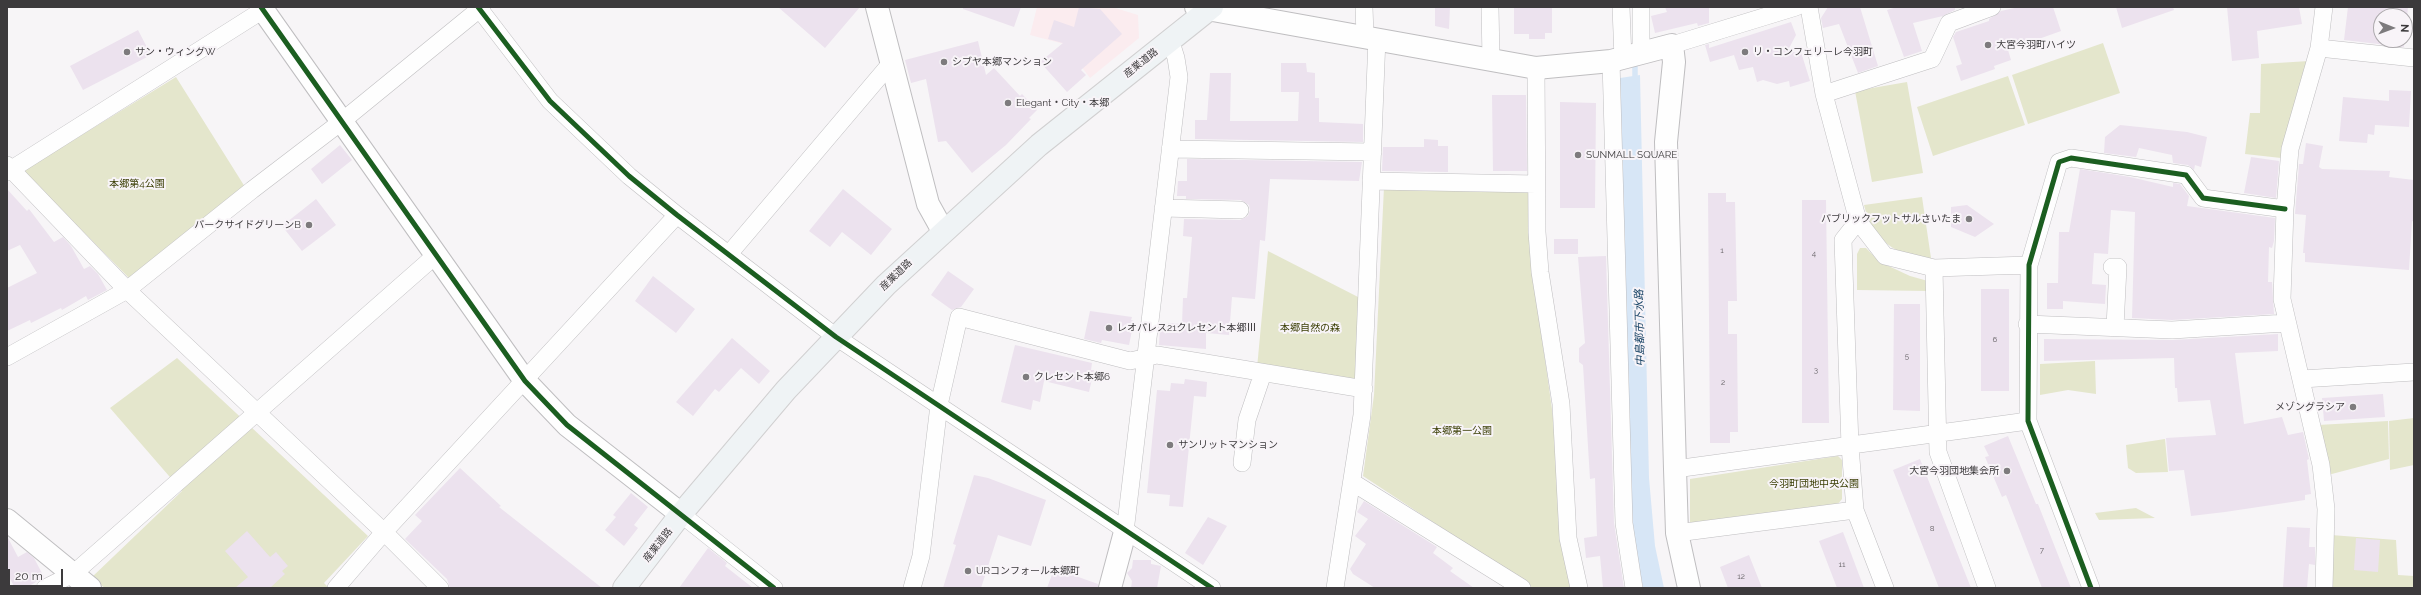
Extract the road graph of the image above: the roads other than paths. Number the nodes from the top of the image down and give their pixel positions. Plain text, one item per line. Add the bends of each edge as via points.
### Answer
1 (877, 7) edge
2 (1364, 7) edge
3 (1490, 7) edge
4 (1621, 7) edge
5 (1641, 7) edge
6 (1796, 7) edge
7 (1809, 7) edge
8 (1992, 7) edge
9 (2324, 7) edge
10 (480, 8) edge
11 (1205, 8) edge
12 (262, 9) edge
13 (1371, 37) junction
14 (1170, 39) junction
15 (1672, 45) junction
16 (2318, 48) junction
17 (1625, 58) junction
18 (2414, 58) edge
19 (1491, 60) junction
20 (891, 63) junction
21 (1536, 68) junction
22 (1824, 94) junction
23 (341, 122) junction
24 (1170, 149) junction
25 (1373, 152) junction
26 (8, 169) edge
27 (1371, 181) junction
28 (1536, 184) junction
29 (1164, 208) junction
30 (2285, 209) junction
31 (1240, 210) dead end
32 (677, 215) junction
33 (1858, 220) junction
34 (943, 231) junction
35 (729, 254) junction
36 (436, 255) junction
37 (2029, 265) junction
38 (2112, 267) dead end
39 (1934, 268) junction
40 (127, 290) junction
41 (2286, 322) junction
42 (2027, 324) junction
43 (2115, 328) junction
44 (836, 337) junction
45 (7, 357) edge
46 (1145, 358) junction
47 (2414, 372) edge
48 (1262, 373) junction
49 (2302, 379) junction
50 (524, 381) junction
51 (1364, 389) junction
52 (939, 405) junction
53 (256, 413) junction
54 (2028, 421) junction
55 (1937, 434) junction
56 (1850, 446) junction
57 (1242, 463) dead end
58 (1675, 469) junction
59 (1352, 482) junction
60 (1856, 510) junction
61 (682, 514) junction
62 (7, 520) edge
63 (384, 532) junction
64 (1126, 532) junction
65 (1677, 533) junction
66 (73, 574) junction
67 (45, 588) edge
68 (90, 588) edge
69 (336, 588) edge
70 (440, 588) edge
71 (624, 588) edge
72 (774, 588) edge
73 (912, 588) edge
74 (1110, 588) edge
75 (1212, 588) edge
76 (1335, 588) edge
77 (1522, 588) edge
78 (1579, 588) edge
79 (1634, 588) edge
80 (1689, 588) edge
81 (1885, 588) edge
82 (1987, 588) edge
83 (2091, 588) edge
84 (2324, 588) edge

1 - 20 street
2 - 13 street
3 - 19 street
4 - 17 street
5 - 17 street
6 - 15 street
7 - 22 street
8 - 22 street via 1949,23 1932,58
9 - 16 street
10 - 23 street
10 - 32 street via 550,101 629,176
11 - 13 street
11 - 14 main road, 産業道路
12 - 23 street
12 - 26 street
13 - 19 street
13 - 25 street
14 - 24 street via 1179,77
14 - 34 main road, 産業道路 via 1039,145
15 - 17 street
15 - 58 street via 1674,62 1666,142
16 - 18 street
16 - 30 street via 2290,149
17 - 21 street
17 - 79 street via 1624,523
19 - 21 street
20 - 34 street via 928,204
20 - 35 street
21 - 28 street
22 - 33 street
23 - 36 street
23 - 40 street
24 - 25 street
24 - 29 street
25 - 27 street
26 - 40 street
27 - 28 street
27 - 51 street
28 - 78 street via 1540,272 1561,404 1568,538
29 - 31 street
29 - 46 street
30 - 37 street via 2203,198 2186,175 2071,158 2059,162
30 - 41 street via 2282,299
32 - 35 street
32 - 50 street
33 - 39 street via 1885,256
33 - 56 street via 1843,240
34 - 44 main road, 産業道路
35 - 44 street
36 - 50 street
36 - 53 street
37 - 39 street
37 - 42 street
38 - 43 street via 2118,267
39 - 55 street
40 - 45 street
40 - 53 street
41 - 43 street via 2172,330
41 - 49 street
42 - 43 street
42 - 54 street
44 - 52 street
44 - 61 main road, 産業道路 via 786,390
46 - 48 street via 1157,355
46 - 52 street via 1130,361 959,317
46 - 64 street
47 - 49 street
48 - 51 street
48 - 57 street via 1247,420
49 - 84 street via 2321,465 2326,509
50 - 61 street via 567,425
50 - 63 street
51 - 59 street
52 - 64 street
52 - 73 street via 921,556
53 - 63 street
53 - 66 street
54 - 55 street
54 - 83 street
55 - 56 street
55 - 82 street via 1938,452
56 - 58 street
56 - 60 street
58 - 65 street
59 - 76 street
59 - 77 street
60 - 65 street
60 - 81 street
61 - 71 main road, 産業道路
61 - 72 street
62 - 66 street
63 - 69 street
63 - 70 street
64 - 74 street
64 - 75 street
65 - 80 street
66 - 67 street
66 - 68 street

